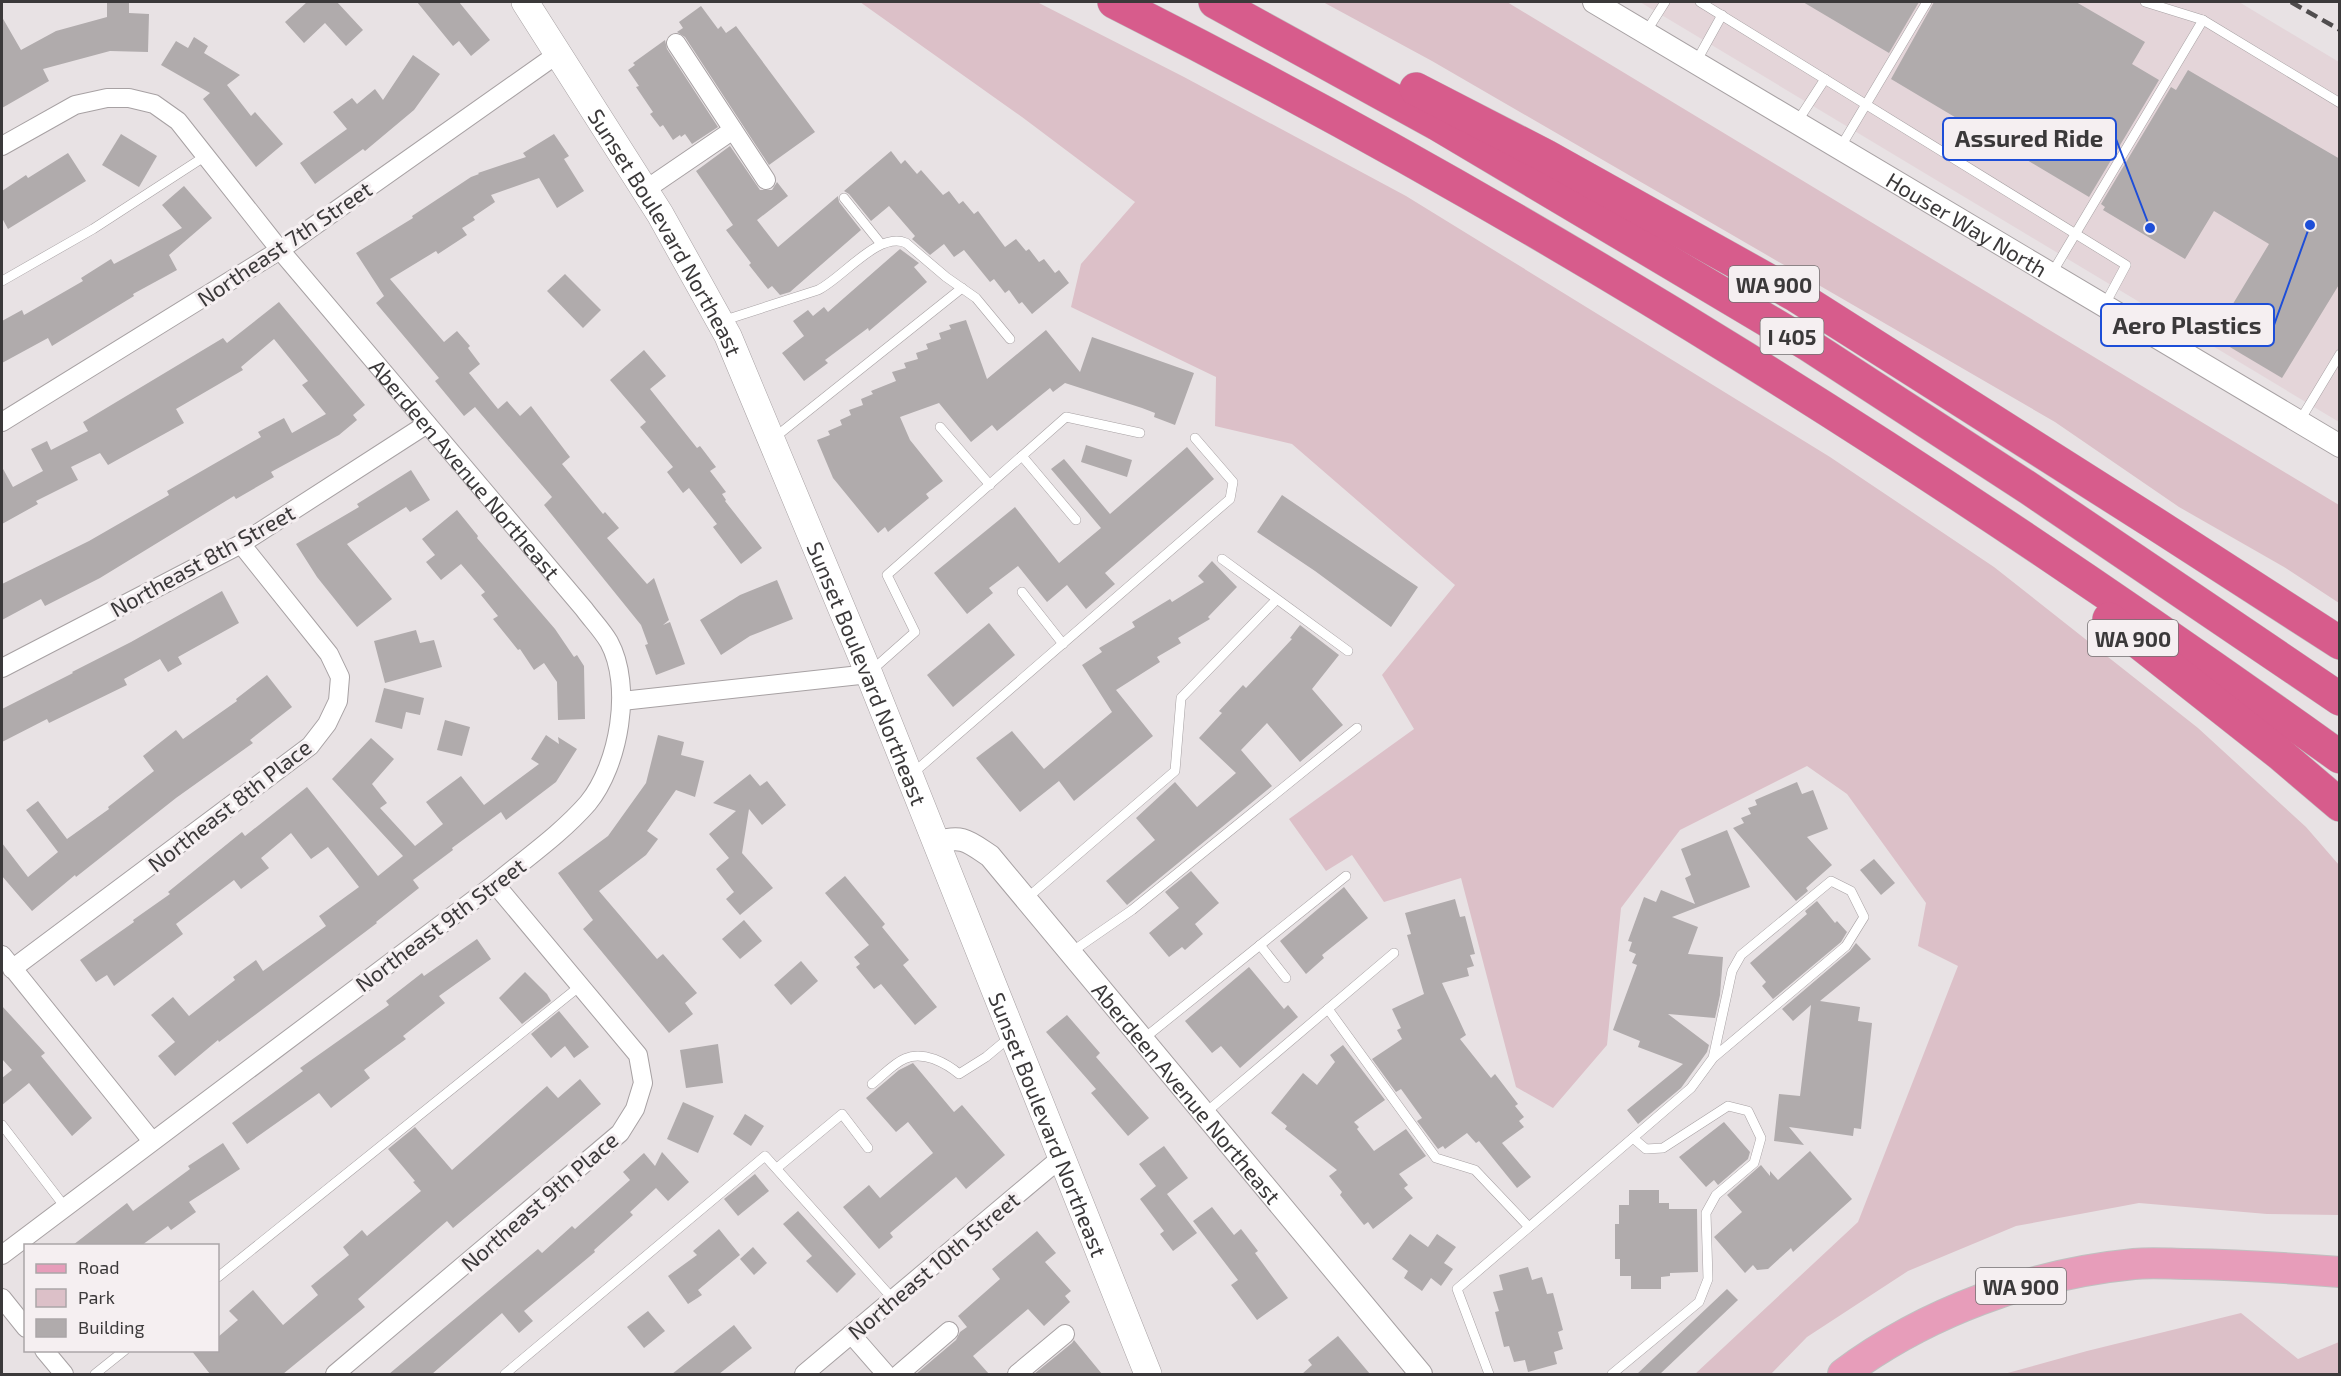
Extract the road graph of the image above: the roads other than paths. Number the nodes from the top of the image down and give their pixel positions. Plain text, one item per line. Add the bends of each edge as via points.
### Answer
1 (525, 2) edge
2 (1114, 2) edge
3 (1594, 2) edge
4 (1665, 2) edge
5 (1700, 2) edge
6 (1928, 2) edge
7 (2145, 2) edge
8 (1220, 4) edge
9 (1722, 15) junction
10 (2204, 20) junction
11 (1646, 32) junction
12 (676, 43) dead end
13 (559, 53) junction
14 (1696, 62) junction
15 (1825, 79) junction
16 (2340, 103) edge
17 (1866, 104) junction
18 (1797, 122) junction
19 (733, 130) junction
20 (2, 146) edge
21 (1840, 148) junction
22 (207, 155) junction
23 (766, 180) dead end
24 (645, 190) junction
25 (844, 198) dead end
26 (2076, 234) junction
27 (881, 244) junction
28 (280, 250) junction
29 (2052, 274) junction
30 (2, 281) edge
31 (962, 288) junction
32 (2104, 306) junction
33 (720, 322) junction
34 (1010, 339) dead end
35 (2340, 354) edge
36 (2, 422) edge
37 (2299, 422) junction
38 (428, 424) junction
39 (940, 427) dead end
40 (1140, 433) dead end
41 (1195, 438) dead end
42 (771, 441) junction
43 (2340, 446) edge
44 (1022, 456) junction
45 (1925, 472) junction
46 (990, 485) junction
47 (1076, 520) dead end
48 (241, 544) junction
49 (1222, 559) dead end
50 (1022, 592) dead end
51 (1276, 600) junction
52 (2340, 643) edge
53 (1063, 644) junction
54 (1348, 651) dead end
55 (2, 668) edge
56 (869, 674) junction
57 (2340, 699) edge
58 (622, 701) junction
59 (1357, 728) dead end
60 (2340, 757) edge
61 (910, 776) junction
62 (2340, 805) edge
63 (937, 843) junction
64 (1346, 876) dead end
65 (495, 884) junction
66 (1026, 899) junction
67 (1260, 945) junction
68 (1070, 953) junction
69 (1394, 953) dead end
70 (7, 962) edge
71 (1286, 978) dead end
72 (580, 986) junction
73 (1328, 1009) junction
74 (1014, 1034) junction
75 (1142, 1041) junction
76 (1713, 1058) junction
77 (872, 1084) dead end
78 (1204, 1114) junction
79 (2, 1125) edge
80 (1633, 1138) junction
81 (152, 1141) junction
82 (868, 1148) dead end
83 (1063, 1156) junction
84 (777, 1168) junction
85 (65, 1207) junction
86 (1529, 1227) junction
87 (2, 1255) edge
88 (2340, 1272) edge
89 (219, 1275) edge
90 (2, 1298) edge
91 (893, 1299) junction
92 (24, 1326) edge
93 (949, 1331) dead end
94 (851, 1334) junction
95 (1065, 1334) dead end
96 (46, 1352) edge
97 (122, 1352) edge
98 (64, 1374) edge
99 (95, 1374) edge
100 (335, 1374) edge
101 (505, 1374) edge
102 (804, 1374) edge
103 (886, 1374) edge
104 (899, 1374) edge
105 (1017, 1374) edge
106 (1148, 1374) edge
107 (1421, 1374) edge
108 (1489, 1374) edge
109 (1612, 1374) edge
110 (1843, 1374) edge

1 - 13 main road, Sunset Boulevard Northeast
2 - 45 highway, I 405 via 1328,114 1585,260
3 - 11 street, Houser Way North
4 - 11 lane
5 - 9 lane
6 - 17 lane
7 - 10 lane
8 - 52 highway, WA 900 via 1481,121 1795,295
8 - 57 highway, I 405 via 1437,124 1807,344
9 - 14 lane
9 - 15 lane
10 - 16 lane
10 - 26 lane
11 - 14 street, Houser Way North
12 - 19 street
13 - 24 main road, Sunset Boulevard Northeast
13 - 28 street, Northeast 7th Street
14 - 18 street, Houser Way North
15 - 17 lane
15 - 18 lane
17 - 21 lane
17 - 26 lane
18 - 21 street, Houser Way North
19 - 23 street
19 - 24 street
20 - 22 street, Aberdeen Avenue Northeast via 75,105 129,98 154,104 178,121
21 - 29 street, Houser Way North
22 - 28 street, Aberdeen Avenue Northeast
22 - 30 lane via 93,229
24 - 33 main road, Sunset Boulevard Northeast
25 - 27 lane
26 - 29 lane
26 - 32 lane via 2126,265
27 - 31 lane via 898,240 906,243
27 - 33 lane via 819,290
28 - 36 street, Northeast 7th Street
28 - 38 street, Aberdeen Avenue Northeast
29 - 32 street, Houser Way North
31 - 34 lane via 976,298
31 - 42 lane
32 - 37 street, Houser Way North
33 - 42 main road, Sunset Boulevard Northeast
35 - 37 lane
37 - 43 street, Houser Way North
38 - 48 street, Northeast 8th Street
38 - 58 street, Aberdeen Avenue Northeast via 609,643
39 - 46 lane
40 - 44 lane via 1066,417
41 - 53 lane via 1233,482 1230,499
42 - 56 main road, Sunset Boulevard Northeast
44 - 46 lane
44 - 47 lane
45 - 60 highway, I 405
45 - 62 highway, WA 900
46 - 56 lane via 887,575 915,632
48 - 55 street, Northeast 8th Street
48 - 70 street, Northeast 8th Place via 329,654 340,677 338,701 327,724 310,746
49 - 51 lane
50 - 53 lane
51 - 54 lane
51 - 66 lane via 1181,698 1175,771
53 - 61 lane
56 - 58 street
56 - 61 main road, Sunset Boulevard Northeast
58 - 65 street, Northeast 9th Street via 617,741 605,775 589,801 563,829
59 - 68 lane via 1132,910
61 - 63 main road, Sunset Boulevard Northeast
63 - 66 street, Aberdeen Avenue Northeast via 951,838 967,840 990,856
63 - 74 main road, Sunset Boulevard Northeast
64 - 67 lane
65 - 72 street, Northeast 9th Place
65 - 81 street, Northeast 9th Street
66 - 68 street, Aberdeen Avenue Northeast
67 - 71 lane
67 - 75 lane
68 - 75 street, Aberdeen Avenue Northeast
69 - 73 lane
70 - 81 street
72 - 89 lane
72 - 100 street, Northeast 9th Place via 638,1055 643,1083 635,1108 620,1133
73 - 78 lane
73 - 86 lane via 1436,1158 1475,1170
74 - 77 lane via 958,1074 948,1064 919,1054 903,1059
74 - 83 main road, Sunset Boulevard Northeast
75 - 78 street, Aberdeen Avenue Northeast
76 - 76 lane via 1846,946 1864,917 1851,891 1831,881 1741,955 1732,971
76 - 80 lane via 1691,1088
78 - 107 street, Aberdeen Avenue Northeast
79 - 85 lane
80 - 86 lane
80 - 109 lane via 1646,1149 1663,1149 1728,1106 1748,1112 1761,1138 1754,1163 1716,1195 1706,1213 1708,1279 1699,1302
81 - 85 street, Northeast 9th Street
82 - 84 lane via 842,1114
83 - 91 street, Northeast 10th Street
83 - 106 main road, Sunset Boulevard Northeast
84 - 91 lane
84 - 101 lane via 765,1156
85 - 87 street, Northeast 9th Street
86 - 108 lane via 1456,1289
88 - 110 main road, WA 900 via 2136,1264 2080,1271 1973,1302 1880,1348
90 - 92 street
91 - 94 street, Northeast 10th Street
93 - 104 street
94 - 102 street, Northeast 10th Street
94 - 103 street
95 - 105 street
96 - 98 street
97 - 99 lane

